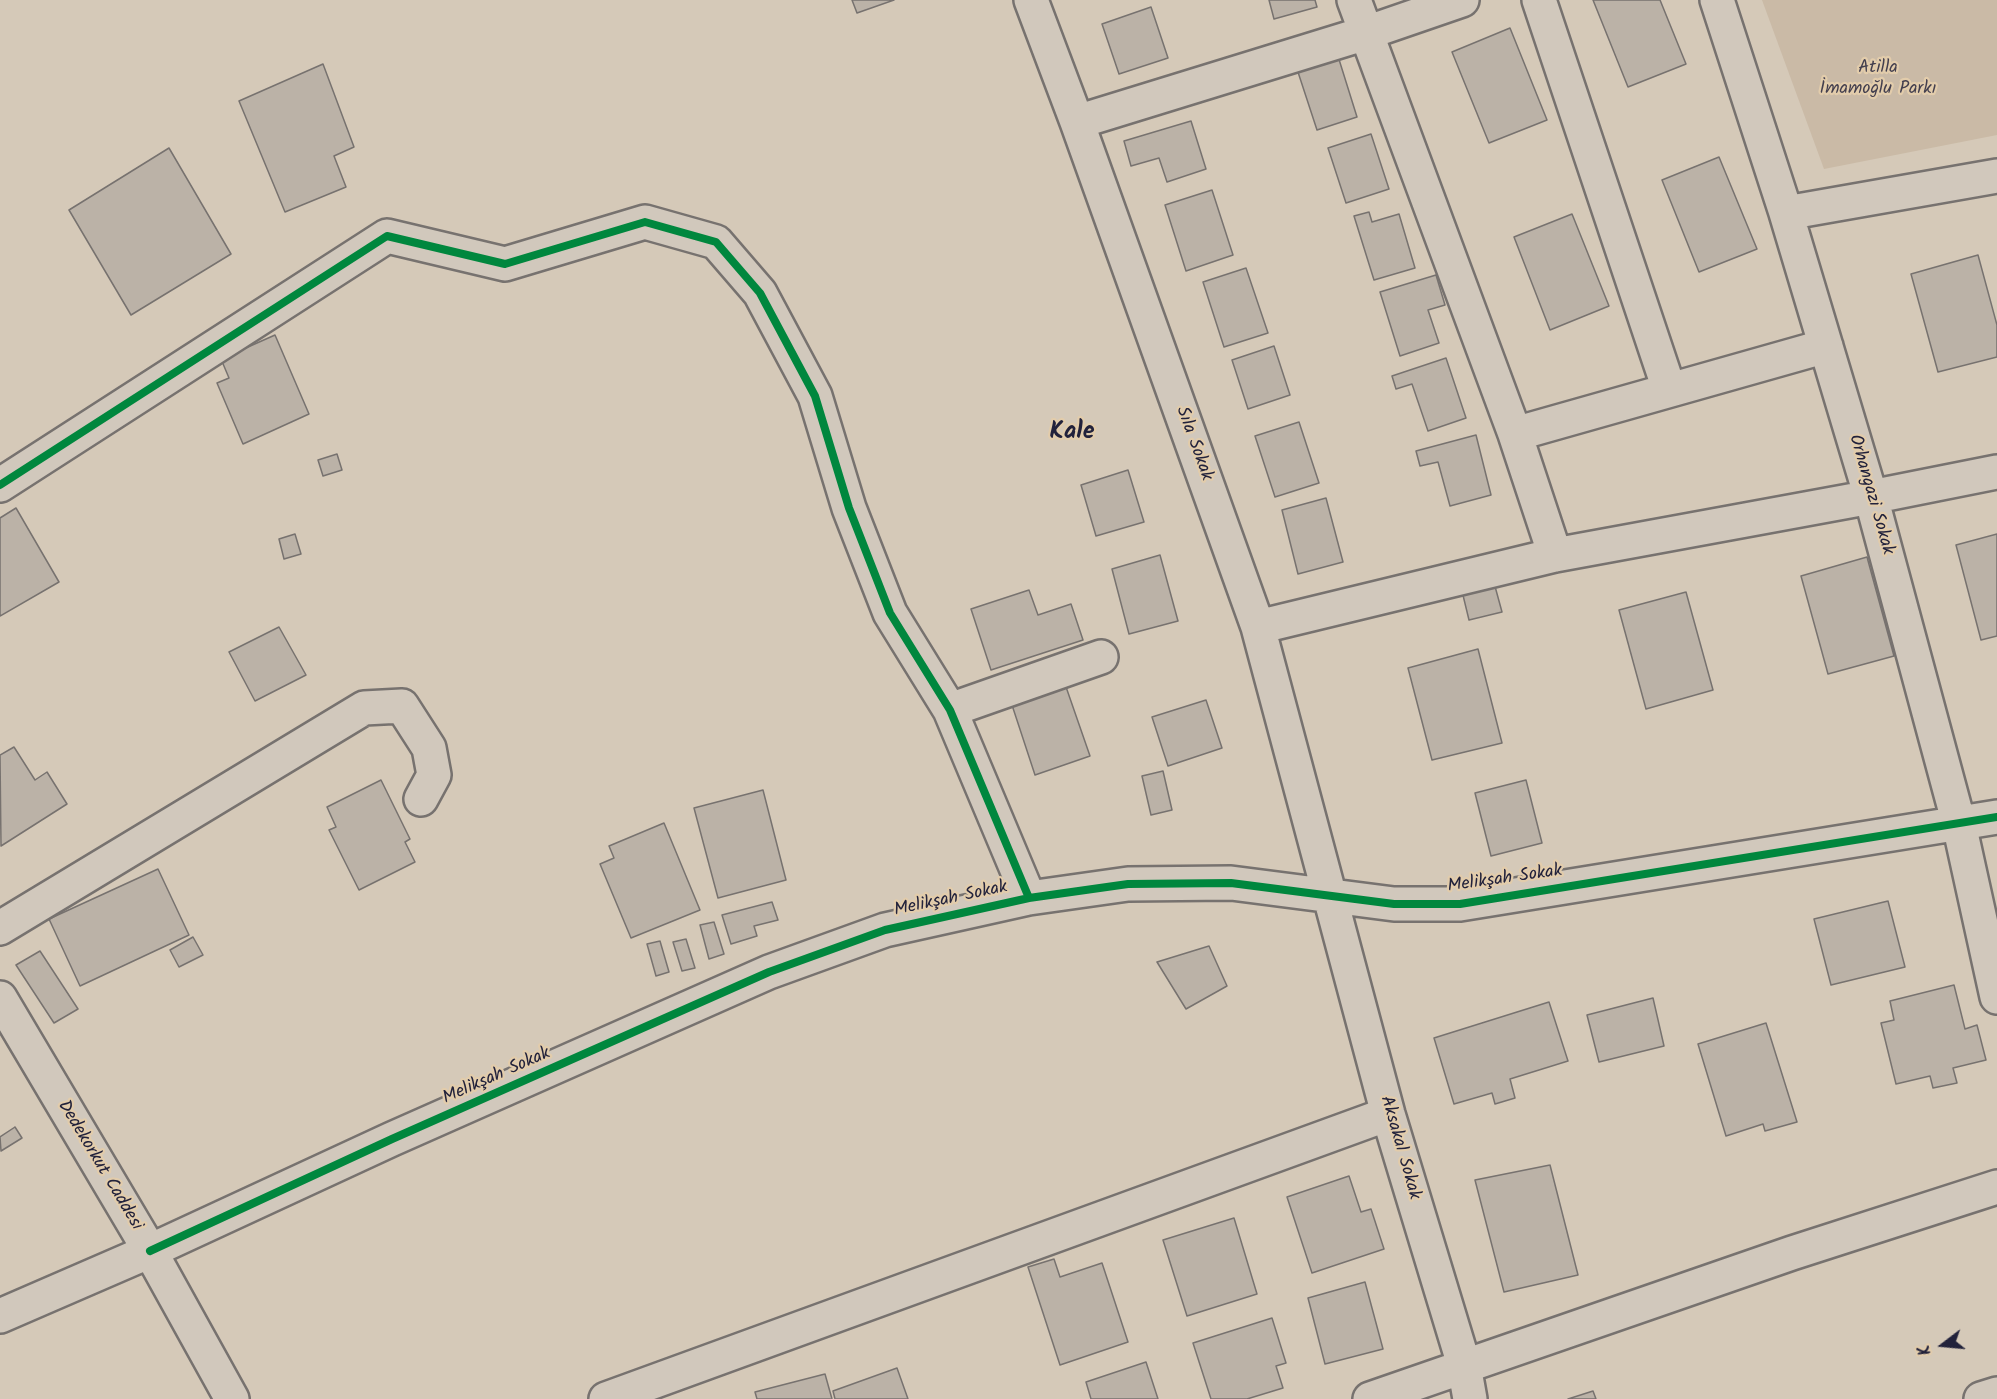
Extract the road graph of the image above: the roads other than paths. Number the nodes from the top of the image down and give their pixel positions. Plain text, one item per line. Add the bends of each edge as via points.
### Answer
1 (1031, 0) edge
2 (1354, 0) edge
3 (1462, 0) edge
4 (1539, 0) edge
5 (1717, 0) edge
6 (1366, 33) junction
7 (1077, 122) junction
8 (1997, 176) edge
9 (1786, 213) junction
10 (1826, 346) junction
11 (1669, 389) junction
12 (1515, 434) junction
13 (1997, 472) edge
14 (0, 484) edge
15 (1871, 497) junction
16 (1555, 555) junction
17 (1258, 627) junction
18 (1101, 657) dead end
19 (950, 710) junction
20 (421, 799) dead end
21 (1997, 817) edge
22 (1959, 824) junction
23 (1331, 895) junction
24 (1029, 898) junction
25 (0, 928) edge
26 (1997, 997) edge
27 (0, 998) edge
28 (1388, 1114) junction
29 (1997, 1187) edge
30 (150, 1251) junction
31 (0, 1316) edge
32 (1464, 1365) junction
33 (1997, 1394) edge
34 (232, 1399) edge
35 (606, 1399) edge
36 (1370, 1399) edge
37 (1470, 1399) edge
38 (1981, 1399) edge

1 - 7 street, Sıla Sokak
2 - 6 street
3 - 6 street
4 - 11 street
5 - 9 street, Orhangazi Sokak
6 - 7 street
6 - 12 street
7 - 17 street, Sıla Sokak
8 - 9 street
9 - 10 street, Orhangazi Sokak
10 - 11 street
10 - 15 street, Orhangazi Sokak
11 - 12 street
12 - 16 street
13 - 15 street
14 - 19 street via 387,236 505,264 645,222 716,242 760,293 815,396 849,508 890,613
15 - 16 street
15 - 22 street, Orhangazi Sokak
16 - 17 street
17 - 23 street, Sıla Sokak
18 - 19 street
19 - 24 street
20 - 25 street via 434,775 429,748 402,706 364,708
21 - 22 street, Melikşah Sokak
22 - 23 street, Melikşah Sokak via 1460,904 1394,904
22 - 26 street, Orhangazi Sokak
23 - 24 street, Melikşah Sokak via 1230,883 1139,884
23 - 28 street, Aksakal Sokak
24 - 30 street, Melikşah Sokak via 885,930 769,972
27 - 30 street, Dedekorkut Caddesi
28 - 32 street, Aksakal Sokak
28 - 35 street
29 - 32 street
30 - 31 street, Melikşah Sokak
30 - 34 street, Dedekorkut Caddesi
32 - 36 street
32 - 37 street, Aksakal Sokak
33 - 38 street

